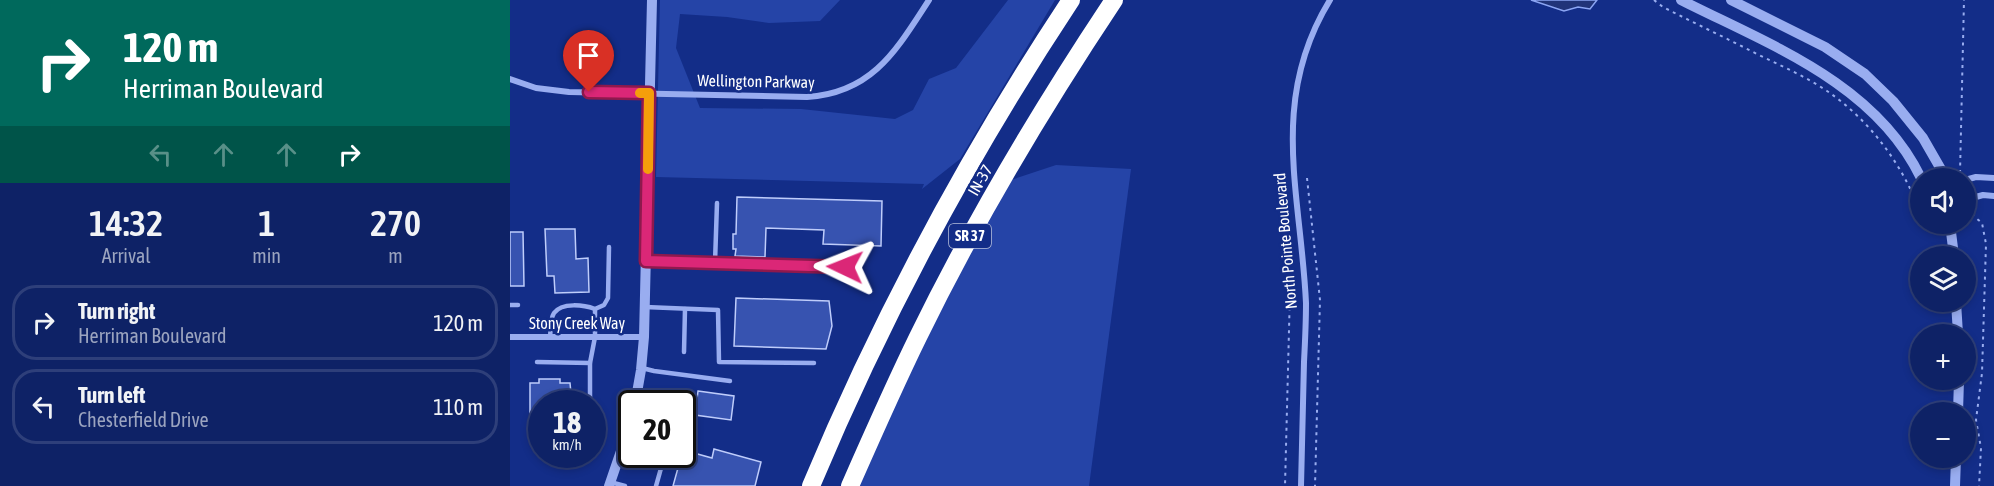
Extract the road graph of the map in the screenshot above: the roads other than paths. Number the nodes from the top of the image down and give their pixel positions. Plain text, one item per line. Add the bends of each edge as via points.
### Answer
1 (652, 0) edge
2 (929, 0) edge
3 (1071, 0) edge
4 (1114, 0) edge
5 (1330, 0) edge
6 (1682, 0) edge
7 (1731, 0) edge
8 (510, 79) edge
9 (649, 93) junction
10 (1915, 168) edge
11 (1940, 168) edge
12 (1976, 177) edge
13 (1994, 178) edge
14 (1994, 196) edge
15 (1976, 197) edge
16 (717, 203) dead end
17 (609, 247) dead end
18 (646, 261) junction
19 (715, 263) junction
20 (845, 267) dead end
21 (510, 305) edge
22 (518, 305) dead end
23 (645, 307) junction
24 (595, 309) junction
25 (685, 309) junction
26 (510, 337) edge
27 (550, 337) junction
28 (595, 337) junction
29 (644, 337) junction
30 (684, 352) dead end
31 (537, 362) dead end
32 (590, 363) junction
33 (814, 363) dead end
34 (642, 368) junction
35 (730, 381) dead end
36 (590, 390) edge
37 (638, 390) edge
38 (618, 460) edge
39 (661, 468) edge
40 (1956, 468) edge
41 (610, 484) edge
42 (626, 486) edge
43 (656, 486) edge
44 (811, 486) edge
45 (850, 486) edge
46 (1301, 486) edge
47 (1955, 486) edge

1 - 9 street
2 - 9 street, Wellington Parkway via 882,66 864,80 838,91 807,96
3 - 44 highway, IN-37 / SR 37 via 982,141 910,271
4 - 45 highway, IN-37 / SR 37 via 1031,129 971,235 918,338
5 - 46 street, North Pointe Boulevard via 1301,65 1291,124 1306,304
6 - 10 street via 1839,84 1886,127
7 - 11 street via 1825,47 1865,74 1911,123
8 - 9 street, Wellington Parkway via 551,90
9 - 18 street
12 - 13 street
14 - 15 street
16 - 19 lane
17 - 24 lane via 609,298
18 - 19 lane
18 - 23 street
19 - 20 lane
21 - 22 lane
23 - 25 lane
23 - 29 street
24 - 27 lane via 562,306 552,319
24 - 28 lane
25 - 30 lane
25 - 33 lane via 718,310 719,362
26 - 27 street, Stony Creek Way
27 - 28 street, Stony Creek Way
28 - 29 street, Stony Creek Way
28 - 32 lane
29 - 34 street
31 - 32 lane
32 - 36 lane
34 - 35 lane
34 - 37 street
38 - 41 street
39 - 43 lane
40 - 47 street
41 - 42 lane

